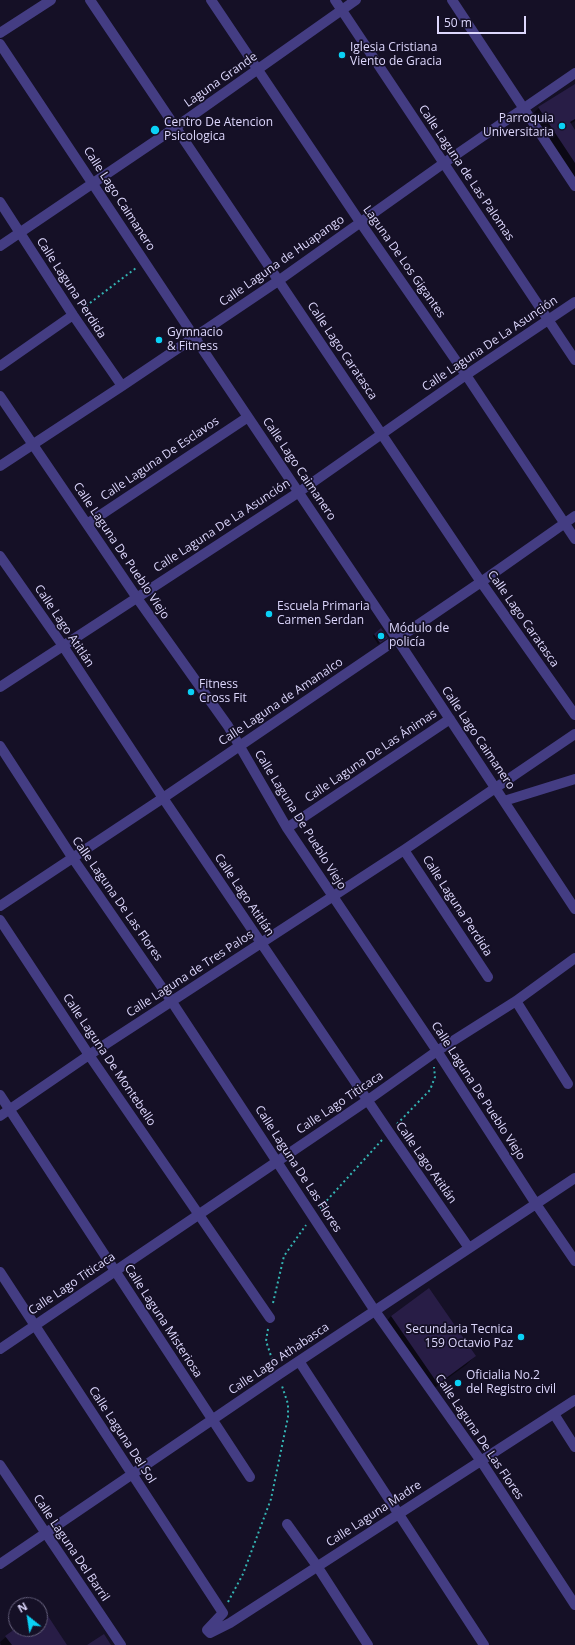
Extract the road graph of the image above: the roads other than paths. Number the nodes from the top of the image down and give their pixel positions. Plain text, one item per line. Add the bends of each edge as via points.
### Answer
1 (51, 0) edge
2 (90, 0) edge
3 (211, 0) edge
4 (334, 0) edge
5 (356, 0) edge
6 (452, 0) edge
7 (341, 10) junction
8 (0, 33) edge
9 (0, 44) edge
10 (258, 70) junction
11 (575, 73) edge
12 (523, 108) junction
13 (176, 127) junction
14 (444, 163) junction
15 (93, 183) junction
16 (575, 186) edge
17 (0, 202) edge
18 (360, 222) junction
19 (20, 233) junction
20 (0, 246) edge
21 (278, 281) junction
22 (575, 302) edge
23 (73, 316) junction
24 (549, 321) junction
25 (195, 338) junction
26 (575, 360) edge
27 (0, 366) edge
28 (466, 375) junction
29 (122, 386) junction
30 (0, 396) edge
31 (248, 416) junction
32 (382, 435) junction
33 (33, 445) junction
34 (0, 466) edge
35 (299, 492) junction
36 (575, 516) edge
37 (564, 523) junction
38 (87, 524) junction
39 (575, 540) edge
40 (0, 556) edge
41 (481, 582) junction
42 (136, 598) junction
43 (397, 639) junction
44 (62, 646) junction
45 (0, 687) edge
46 (575, 715) edge
47 (450, 719) junction
48 (575, 734) edge
49 (0, 746) edge
50 (238, 746) junction
51 (575, 779) edge
52 (496, 789) junction
53 (163, 798) junction
54 (504, 801) junction
55 (287, 828) junction
56 (404, 850) junction
57 (72, 857) junction
58 (332, 896) junction
59 (0, 906) edge
60 (575, 909) edge
61 (0, 920) edge
62 (261, 944) junction
63 (575, 958) edge
64 (488, 977) dead end
65 (516, 1001) junction
66 (172, 1002) junction
67 (437, 1051) junction
68 (89, 1055) junction
69 (568, 1084) dead end
70 (0, 1095) edge
71 (368, 1100) junction
72 (10, 1110) junction
73 (0, 1116) edge
74 (277, 1161) junction
75 (575, 1178) edge
76 (536, 1204) junction
77 (198, 1214) junction
78 (469, 1248) junction
79 (575, 1261) edge
80 (115, 1271) junction
81 (0, 1272) edge
82 (376, 1311) junction
83 (270, 1318) road end
84 (35, 1325) junction
85 (0, 1349) edge
86 (299, 1361) junction
87 (575, 1400) edge
88 (554, 1414) junction
89 (213, 1420) junction
90 (575, 1446) edge
91 (481, 1461) junction
92 (0, 1465) edge
93 (133, 1474) junction
94 (250, 1477) dead end
95 (399, 1514) junction
96 (287, 1524) dead end
97 (45, 1534) junction
98 (0, 1564) edge
99 (317, 1566) junction
100 (575, 1605) edge
101 (223, 1613) joint
102 (121, 1645) edge
103 (368, 1645) edge
104 (484, 1645) edge

1 - 8 street
2 - 13 street, Calle Lago Caratasca
3 - 10 street, Laguna De Los Gigantes
4 - 7 street, Calle Laguna de Las Palomas
5 - 7 street, Laguna Grande
6 - 12 street
7 - 10 street, Laguna Grande
7 - 14 street, Calle Laguna de Las Palomas
9 - 15 street, Calle Lago Caimanero
10 - 13 street, Laguna Grande
10 - 18 street, Laguna De Los Gigantes
11 - 12 street, Calle Laguna de Huapango
12 - 14 street, Calle Laguna de Huapango
12 - 16 street
13 - 15 street, Laguna Grande
13 - 21 street, Calle Lago Caratasca
14 - 18 street, Calle Laguna de Huapango
14 - 24 street, Calle Laguna de Las Palomas
15 - 19 street, Laguna Grande
15 - 25 street, Calle Lago Caimanero
17 - 19 street, Calle Laguna Perdida
18 - 21 street, Calle Laguna de Huapango
18 - 28 street, Laguna De Los Gigantes
19 - 20 street, Laguna Grande
19 - 23 street, Calle Laguna Perdida
21 - 25 street, Calle Laguna de Huapango
21 - 32 street, Calle Lago Caratasca
22 - 24 street, Calle Laguna De La Asunción
23 - 27 street
23 - 29 street, Calle Laguna Perdida
24 - 26 street, Calle Laguna de Las Palomas
24 - 28 street, Calle Laguna De La Asunción
25 - 29 street, Calle Laguna de Huapango
25 - 31 street, Calle Lago Caimanero
28 - 32 street, Calle Laguna De La Asunción
28 - 37 street, Laguna De Los Gigantes
29 - 33 street, Calle Laguna de Huapango
30 - 33 street, Calle Laguna De Pueblo Viejo
31 - 35 street, Calle Lago Caimanero
31 - 38 street, Calle Laguna De Esclavos
32 - 35 street, Calle Laguna De La Asunción
32 - 41 street, Calle Lago Caratasca
33 - 34 street, Calle Laguna de Huapango
33 - 38 street, Calle Laguna De Pueblo Viejo
35 - 42 street, Calle Laguna De La Asunción
35 - 43 street, Calle Lago Caimanero
36 - 37 street, Calle Laguna de Amanalco
37 - 39 street, Laguna De Los Gigantes
37 - 41 street, Calle Laguna de Amanalco
38 - 42 street, Calle Laguna De Pueblo Viejo
40 - 44 street, Calle Lago Atitlán
41 - 43 street, Calle Laguna de Amanalco
41 - 46 street, Calle Lago Caratasca
42 - 44 street, Calle Laguna De La Asunción
42 - 50 street, Calle Laguna De Pueblo Viejo via 228,726
43 - 47 street, Calle Lago Caimanero
43 - 50 street, Calle Laguna de Amanalco
44 - 45 street, Calle Laguna De La Asunción
44 - 53 street, Calle Lago Atitlán
47 - 52 street, Calle Lago Caimanero
47 - 55 street, Calle Laguna De Las Ánimas
48 - 52 street, Calle Laguna de Tres Palos
49 - 57 street, Calle Laguna De Las Flores
50 - 53 street, Calle Laguna de Amanalco
50 - 55 street, Calle Laguna De Pueblo Viejo
51 - 54 street
52 - 54 street, Calle Lago Caimanero
52 - 56 street, Calle Laguna de Tres Palos
53 - 57 street, Calle Laguna de Amanalco
53 - 62 street, Calle Lago Atitlán
54 - 60 street, Calle Lago Caimanero
55 - 58 street, Calle Laguna De Pueblo Viejo
56 - 58 street, Calle Laguna de Tres Palos
56 - 64 street, Calle Laguna Perdida
57 - 59 street, Calle Laguna de Amanalco
57 - 66 street, Calle Laguna De Las Flores
58 - 62 street, Calle Laguna de Tres Palos
58 - 67 street, Calle Laguna De Pueblo Viejo
61 - 68 street, Calle Laguna De Montebello
62 - 66 street, Calle Laguna de Tres Palos
62 - 71 street, Calle Lago Atitlán
63 - 65 street, Calle Lago Titicaca
65 - 67 street, Calle Lago Titicaca
65 - 69 street
66 - 68 street, Calle Laguna de Tres Palos
66 - 74 street, Calle Laguna De Las Flores
67 - 71 street, Calle Lago Titicaca
67 - 76 street, Calle Laguna De Pueblo Viejo
68 - 72 street, Calle Laguna de Tres Palos
68 - 77 street, Calle Laguna De Montebello
70 - 72 street, Calle Laguna Misteriosa
71 - 74 street, Calle Lago Titicaca
71 - 78 street, Calle Lago Atitlán
72 - 73 street, Calle Laguna de Tres Palos
72 - 80 street, Calle Laguna Misteriosa
74 - 77 street, Calle Lago Titicaca
74 - 82 street, Calle Laguna De Las Flores
75 - 76 street, Calle Lago Athabasca
76 - 78 street, Calle Lago Athabasca
76 - 79 street, Calle Laguna De Pueblo Viejo
77 - 80 street, Calle Lago Titicaca
77 - 83 street, Calle Laguna De Montebello
78 - 82 street, Calle Lago Athabasca
80 - 84 street, Calle Lago Titicaca
80 - 89 street, Calle Laguna Misteriosa
81 - 84 street, Calle Laguna Del Sol
82 - 86 street, Calle Lago Athabasca
82 - 91 street, Calle Laguna De Las Flores
84 - 85 street, Calle Lago Titicaca
84 - 93 street, Calle Laguna Del Sol
86 - 89 street, Calle Lago Athabasca
86 - 95 street
87 - 88 street, Calle Laguna Madre
88 - 90 street
88 - 91 street, Calle Laguna Madre
89 - 93 street, Calle Lago Athabasca
89 - 94 street, Calle Laguna Misteriosa
91 - 95 street, Calle Laguna Madre
91 - 100 street, Calle Laguna De Las Flores
92 - 97 street, Calle Laguna Del Barril
93 - 97 street, Calle Lago Athabasca
93 - 101 street, Calle Laguna Del Sol
95 - 99 street, Calle Laguna Madre
95 - 104 street
96 - 99 street
97 - 98 street, Calle Lago Athabasca
97 - 102 street, Calle Laguna Del Barril
99 - 101 street, Calle Laguna Madre via 230,1623 209,1633 207,1630
99 - 103 street

